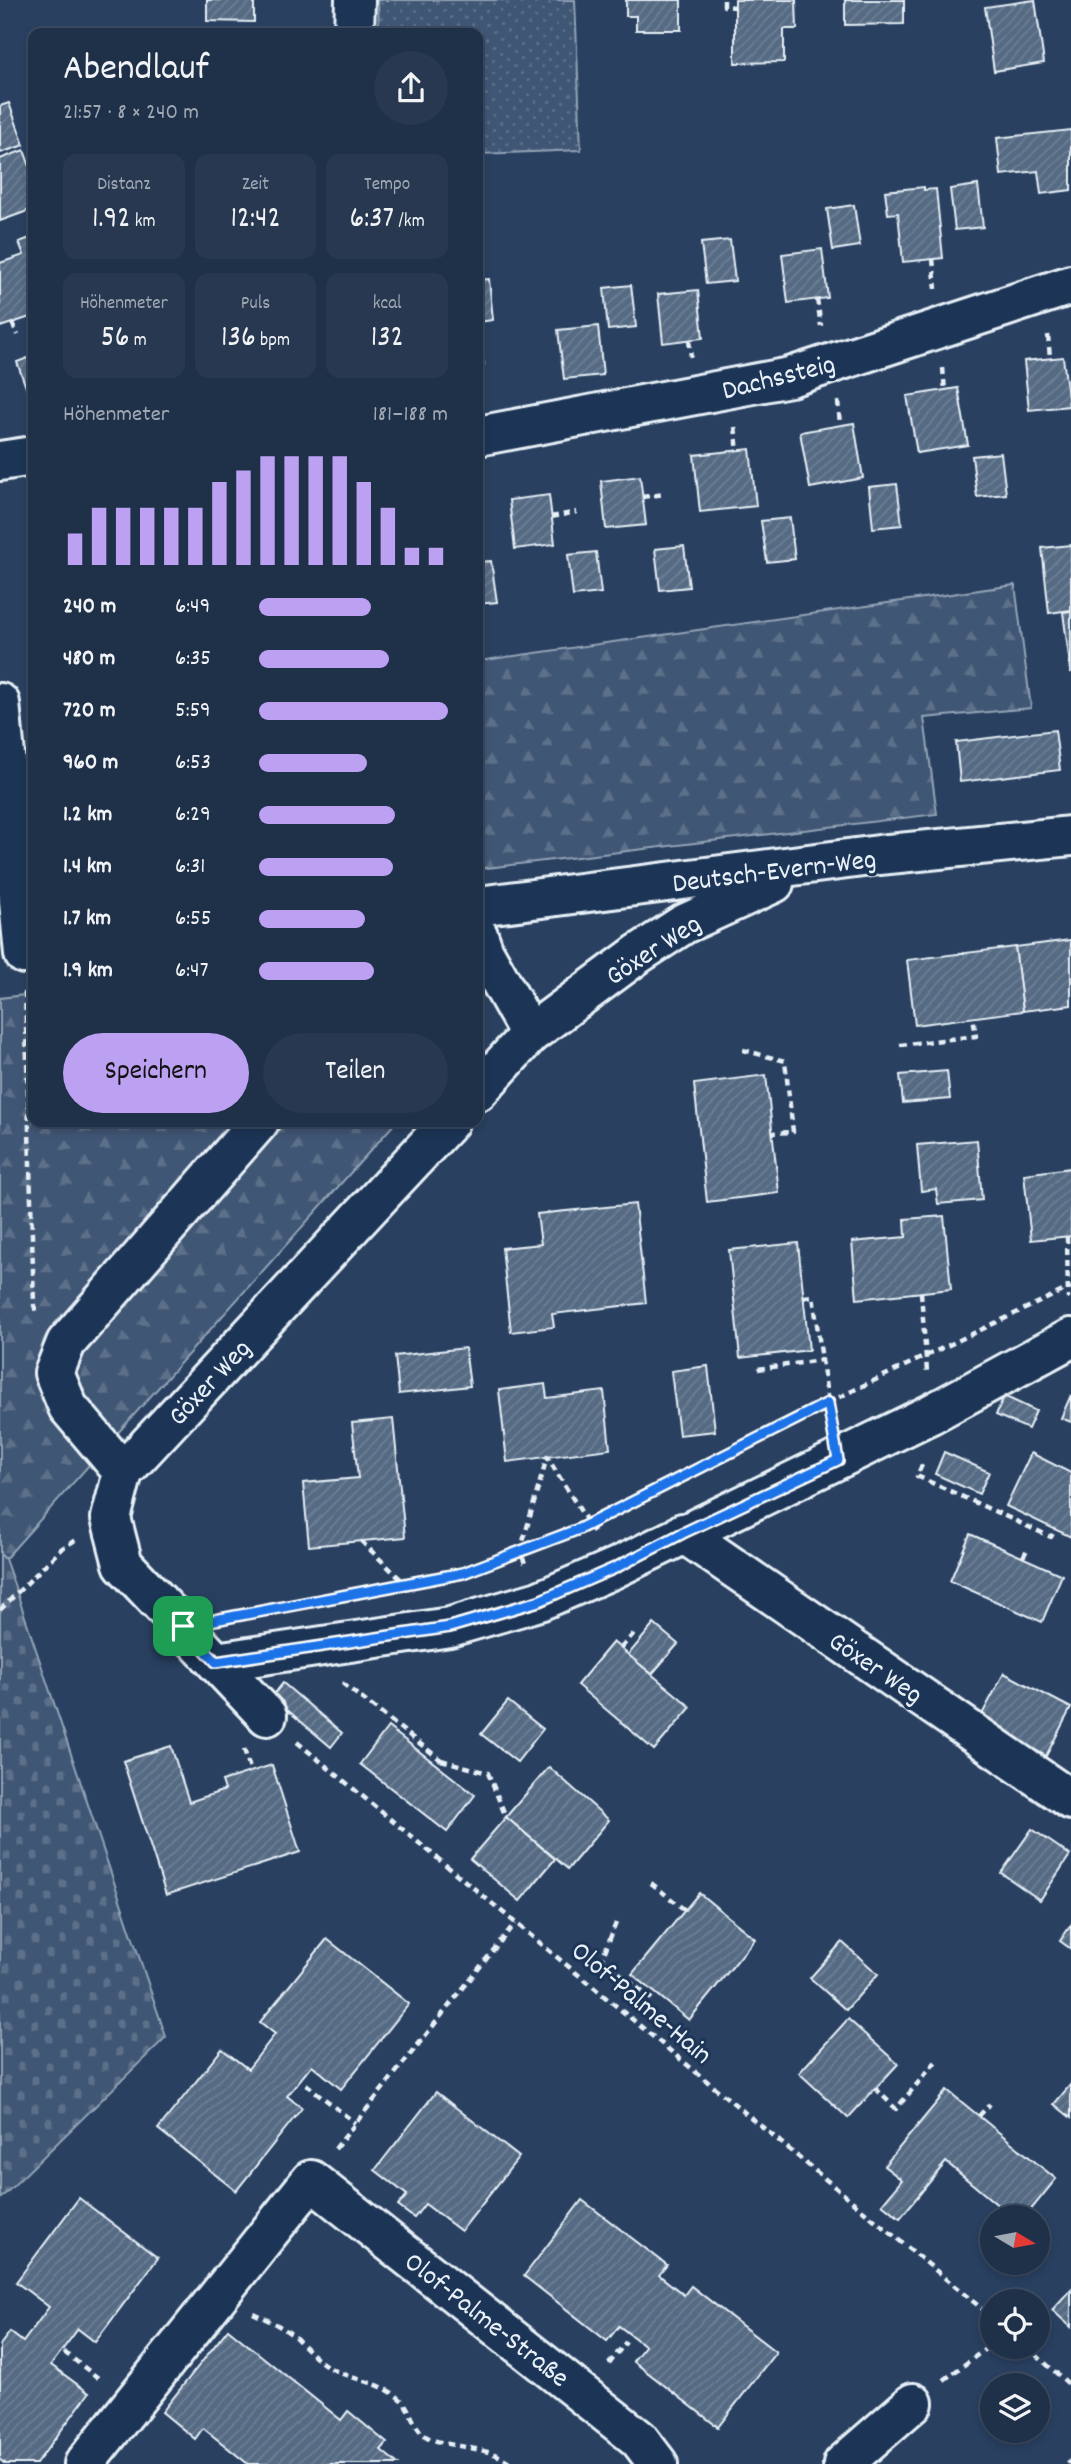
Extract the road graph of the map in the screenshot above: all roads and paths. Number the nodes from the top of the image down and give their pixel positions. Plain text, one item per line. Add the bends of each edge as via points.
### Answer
1 (355, 0) edge
2 (724, 0) edge
3 (735, 7) dead end
4 (354, 28) edge
5 (1071, 285) edge
6 (12, 323) dead end
7 (18, 335) dead end
8 (483, 363) edge
9 (486, 363) dead end
10 (483, 435) edge
11 (28, 457) edge
12 (0, 461) edge
13 (665, 494) dead end
14 (642, 497) dead end
15 (577, 512) dead end
16 (551, 517) dead end
17 (0, 704) edge
18 (1071, 836) edge
19 (822, 863) junction
20 (483, 905) edge
21 (483, 947) edge
22 (19, 955) edge
23 (973, 1017) dead end
24 (530, 1034) junction
25 (900, 1045) dead end
26 (743, 1050) dead end
27 (483, 1086) edge
28 (255, 1127) edge
29 (444, 1127) edge
30 (773, 1132) dead end
31 (1067, 1236) dead end
32 (1070, 1288) edge
33 (921, 1292) dead end
34 (804, 1297) dead end
35 (37, 1316) dead end
36 (1070, 1338) edge
37 (926, 1356) junction
38 (822, 1360) junction
39 (758, 1369) dead end
40 (828, 1403) junction
41 (931, 1414) junction
42 (925, 1457) dead end
43 (838, 1460) junction
44 (123, 1472) junction
45 (111, 1518) junction
46 (589, 1524) junction
47 (1055, 1530) dead end
48 (683, 1533) junction
49 (360, 1541) dead end
50 (1028, 1548) dead end
51 (520, 1552) junction
52 (1023, 1558) dead end
53 (615, 1568) junction
54 (406, 1584) junction
55 (539, 1601) junction
56 (275, 1609) dead end
57 (0, 1610) edge
58 (450, 1627) junction
59 (635, 1632) dead end
60 (621, 1648) dead end
61 (299, 1650) junction
62 (216, 1662) junction
63 (267, 1716) joint
64 (441, 1760) junction
65 (437, 1766) dead end
66 (1071, 1800) edge
67 (506, 1817) dead end
68 (651, 1883) dead end
69 (685, 1909) dead end
70 (515, 1923) junction
71 (616, 1923) dead end
72 (655, 1992) dead end
73 (938, 2059) dead end
74 (306, 2084) dead end
75 (875, 2088) dead end
76 (990, 2104) dead end
77 (979, 2116) dead end
78 (355, 2123) junction
79 (311, 2180) junction
80 (214, 2300) junction
81 (980, 2307) edge
82 (980, 2353) edge
83 (1041, 2359) edge
84 (1071, 2386) edge
85 (913, 2403) joint
86 (84, 2464) edge
87 (512, 2464) edge
88 (658, 2464) edge
89 (843, 2464) edge

1 - 4 street
2 - 3 path via 724,6
5 - 10 street, Dachssteig via 790,377
6 - 7 path
8 - 9 path
11 - 12 street
13 - 14 path
15 - 16 path
17 - 22 street
18 - 19 street, Deutsch-Evern-Weg
19 - 20 street, Deutsch-Evern-Weg
19 - 24 street, Göxer Weg via 684,923
21 - 24 street
22 - 35 path
23 - 25 path via 975,1036
24 - 27 street, Göxer Weg
26 - 30 path via 785,1061 793,1132
28 - 44 street via 66,1343 54,1373 68,1407
29 - 44 street, Göxer Weg
31 - 32 path
32 - 36 path
32 - 37 path
33 - 37 path
34 - 38 path via 813,1296
36 - 41 street
37 - 40 path
37 - 41 path
38 - 39 path
38 - 40 path
40 - 43 path
40 - 46 path
41 - 43 street
42 - 47 path via 917,1476 1051,1537
43 - 48 street
44 - 45 street, Göxer Weg
45 - 57 path via 61,1549
45 - 62 street, Göxer Weg via 123,1564
46 - 51 path
46 - 51 path via 547,1457
46 - 53 path
48 - 53 street
48 - 66 street, Göxer Weg
49 - 54 path
50 - 52 path
51 - 54 path via 463,1573
51 - 55 path
53 - 55 street
54 - 56 path
54 - 58 path
55 - 58 street
58 - 61 street
59 - 60 path
61 - 62 street
61 - 64 path
62 - 63 street, Göxer Weg
63 - 70 path, Olof-Palme-Hain
64 - 65 path
64 - 67 path via 488,1773
68 - 69 path
70 - 78 path
70 - 81 path, Olof-Palme-Hain
71 - 72 path via 602,1959 650,1998
73 - 75 path via 896,2109
74 - 78 path
76 - 77 path
78 - 79 path
79 - 80 street
79 - 88 street, Olof-Palme-Straße via 639,2439
80 - 86 street
80 - 87 path via 274,2323 337,2372 384,2386 402,2400 415,2425 430,2438 477,2449
82 - 85 path
83 - 84 path
85 - 89 street

